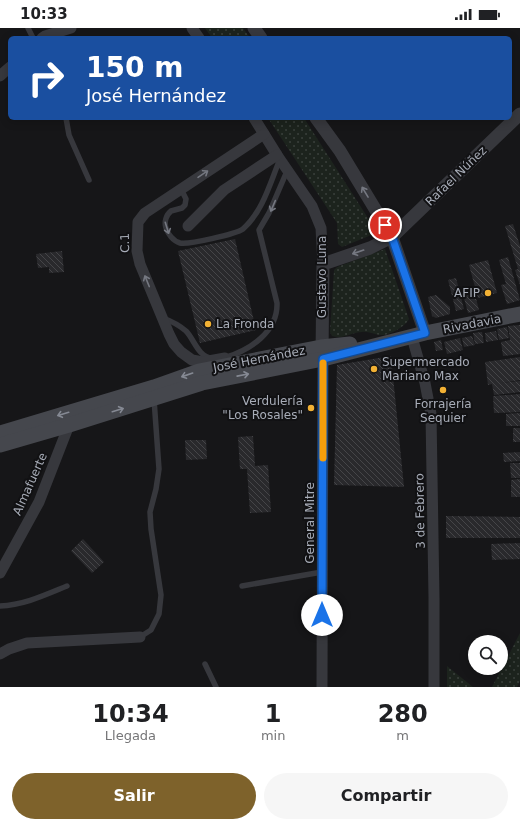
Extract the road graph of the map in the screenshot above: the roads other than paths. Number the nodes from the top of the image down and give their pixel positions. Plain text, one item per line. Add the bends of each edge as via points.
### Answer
1 (71, 28) edge
2 (47, 36) edge
3 (8, 69) edge
4 (0, 76) edge
5 (520, 114) edge
6 (66, 120) edge
7 (255, 120) edge
8 (317, 120) edge
9 (264, 134) junction
10 (279, 157) junction
11 (288, 170) junction
12 (89, 180) dead end
13 (181, 189) junction
14 (188, 226) dead end
15 (392, 237) junction
16 (323, 264) junction
17 (520, 314) edge
18 (161, 317) junction
19 (419, 335) junction
20 (377, 345) joint
21 (322, 353) junction
22 (226, 362) junction
23 (154, 399) junction
24 (69, 425) junction
25 (0, 432) edge
26 (0, 445) edge
27 (323, 572) junction
28 (0, 573) edge
29 (67, 586) dead end
30 (242, 586) dead end
31 (0, 606) edge
32 (140, 637) joint
33 (0, 654) edge
34 (205, 664) dead end
35 (216, 687) edge
36 (322, 687) edge
37 (434, 687) edge

1 - 2 street
3 - 4 street
5 - 15 street, Rafael Núñez
6 - 12 lane via 69,135
7 - 9 street, Gustavo Luna
15 -> 8 street via 340,151
9 - 10 street, Gustavo Luna
13 -> 9 street, C.1
10 - 11 street, Gustavo Luna
13 -> 10 lane via 186,199 185,204 182,208 171,211 165,224 174,240 186,244 233,233 242,229 256,214
10 - 14 street via 224,190
11 - 16 street, Gustavo Luna via 312,206 321,228
11 -> 22 lane via 270,213 259,230 278,303 278,312 270,328
18 -> 13 street, C.1 via 140,264 137,251 138,222 145,213
15 -> 16 street, Rafael Núñez via 370,248
15 - 19 street
16 - 21 street, Gustavo Luna
17 - 19 main road, Rivadavia
18 - 22 lane via 186,331 195,345 209,358
18 - 22 street, C.1 via 174,344 192,360
19 - 20 main road, Rivadavia
19 - 37 street, 3 de Febrero via 431,414
20 - 21 main road, José Hernández via 361,343
21 - 22 main road, José Hernández
23 -> 21 main road, José Hernández via 202,383
21 - 27 street, General Mitre
22 -> 25 main road, José Hernández via 154,387
24 -> 23 main road, José Hernández
23 - 32 lane via 159,469 150,512 161,595 159,614 151,630
24 - 26 main road, José Hernández
24 - 28 street, Almafuerte via 39,502
27 - 30 lane
27 - 36 street, General Mitre
29 - 31 lane via 32,600 11,606
32 - 33 street via 27,643
34 - 35 lane

